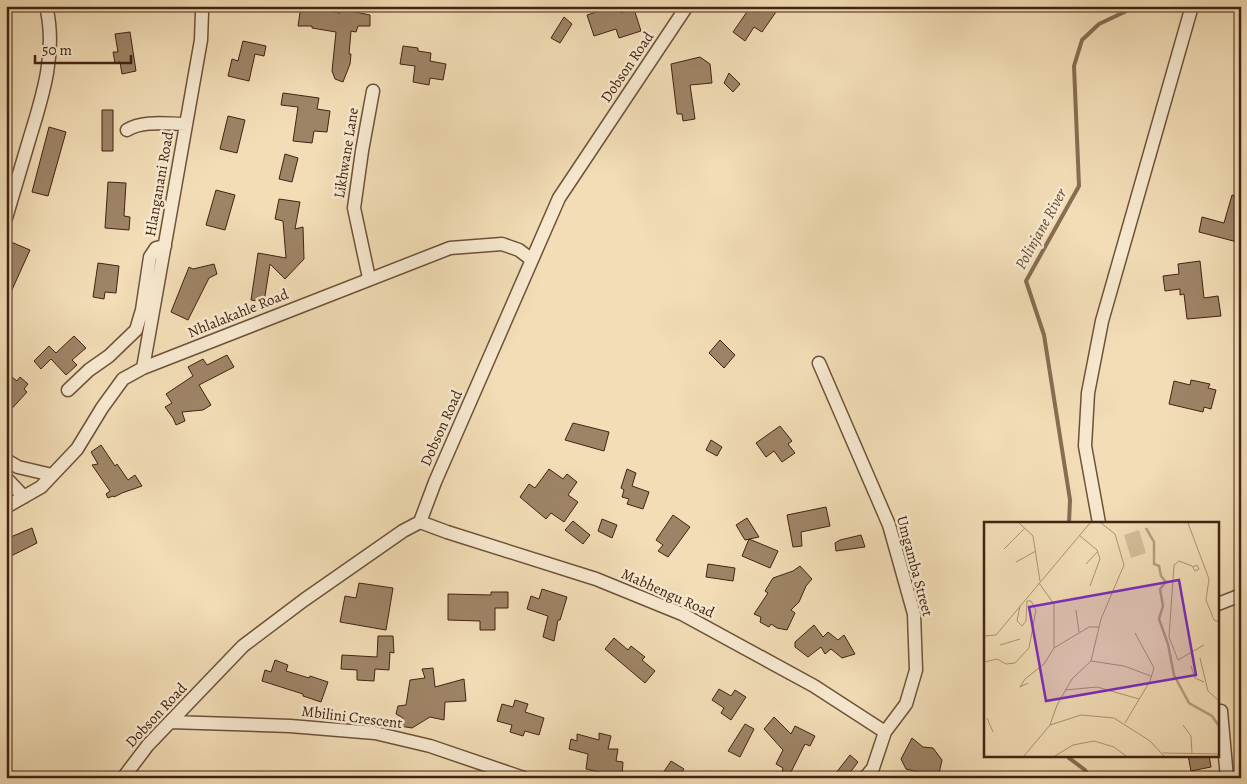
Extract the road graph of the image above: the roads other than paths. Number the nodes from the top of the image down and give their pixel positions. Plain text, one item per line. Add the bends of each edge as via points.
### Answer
1 (46, 6) edge
2 (200, 6) edge
3 (687, 6) edge
4 (1192, 6) edge
5 (373, 91) dead end
6 (186, 124) junction
7 (127, 130) dead end
8 (6, 218) edge
9 (165, 246) junction
10 (532, 260) junction
11 (369, 278) junction
12 (819, 363) dead end
13 (143, 368) junction
14 (68, 390) dead end
15 (6, 460) edge
16 (52, 475) junction
17 (6, 478) edge
18 (24, 497) junction
19 (6, 507) edge
20 (420, 522) junction
21 (1099, 522) edge
22 (1241, 595) edge
23 (1220, 603) edge
24 (1221, 711) dead end
25 (170, 722) junction
26 (885, 732) junction
27 (500, 774) edge
28 (123, 778) edge
29 (524, 778) edge
30 (865, 778) edge
31 (1227, 778) edge

1 - 8 street via 49,64
2 - 6 street, Hlanganani Road via 201,40
3 - 10 street, Dobson Road via 559,198
4 - 21 street via 1102,320 1088,393 1085,446
5 - 11 street, Likhwane Lane via 354,208
6 - 7 street via 134,125
6 - 9 street, Hlanganani Road
9 - 13 street, Hlanganani Road
9 - 14 street via 156,248 150,257 136,330
10 - 11 street, Nhlalakahle Road via 519,250 502,244 450,248
10 - 20 street, Dobson Road
11 - 13 street, Nhlalakahle Road
12 - 26 street, Umgamba Street via 888,525 914,614 916,670 906,704
13 - 16 street, Nhlalakahle Road via 123,379 76,449
15 - 16 street via 18,467
16 - 18 street, Nhlalakahle Road
17 - 18 street
18 - 19 street, Nhlalakahle Road
20 - 25 street, Dobson Road via 304,600 243,646
20 - 26 street, Mabhengu Road via 596,579 682,614 814,686
22 - 23 street
24 - 31 street
25 - 27 street, Mbilini Crescent via 375,733 430,746
25 - 28 street, Dobson Road
26 - 30 street, Umgamba Street via 873,768
27 - 29 street, Mbilini Crescent

